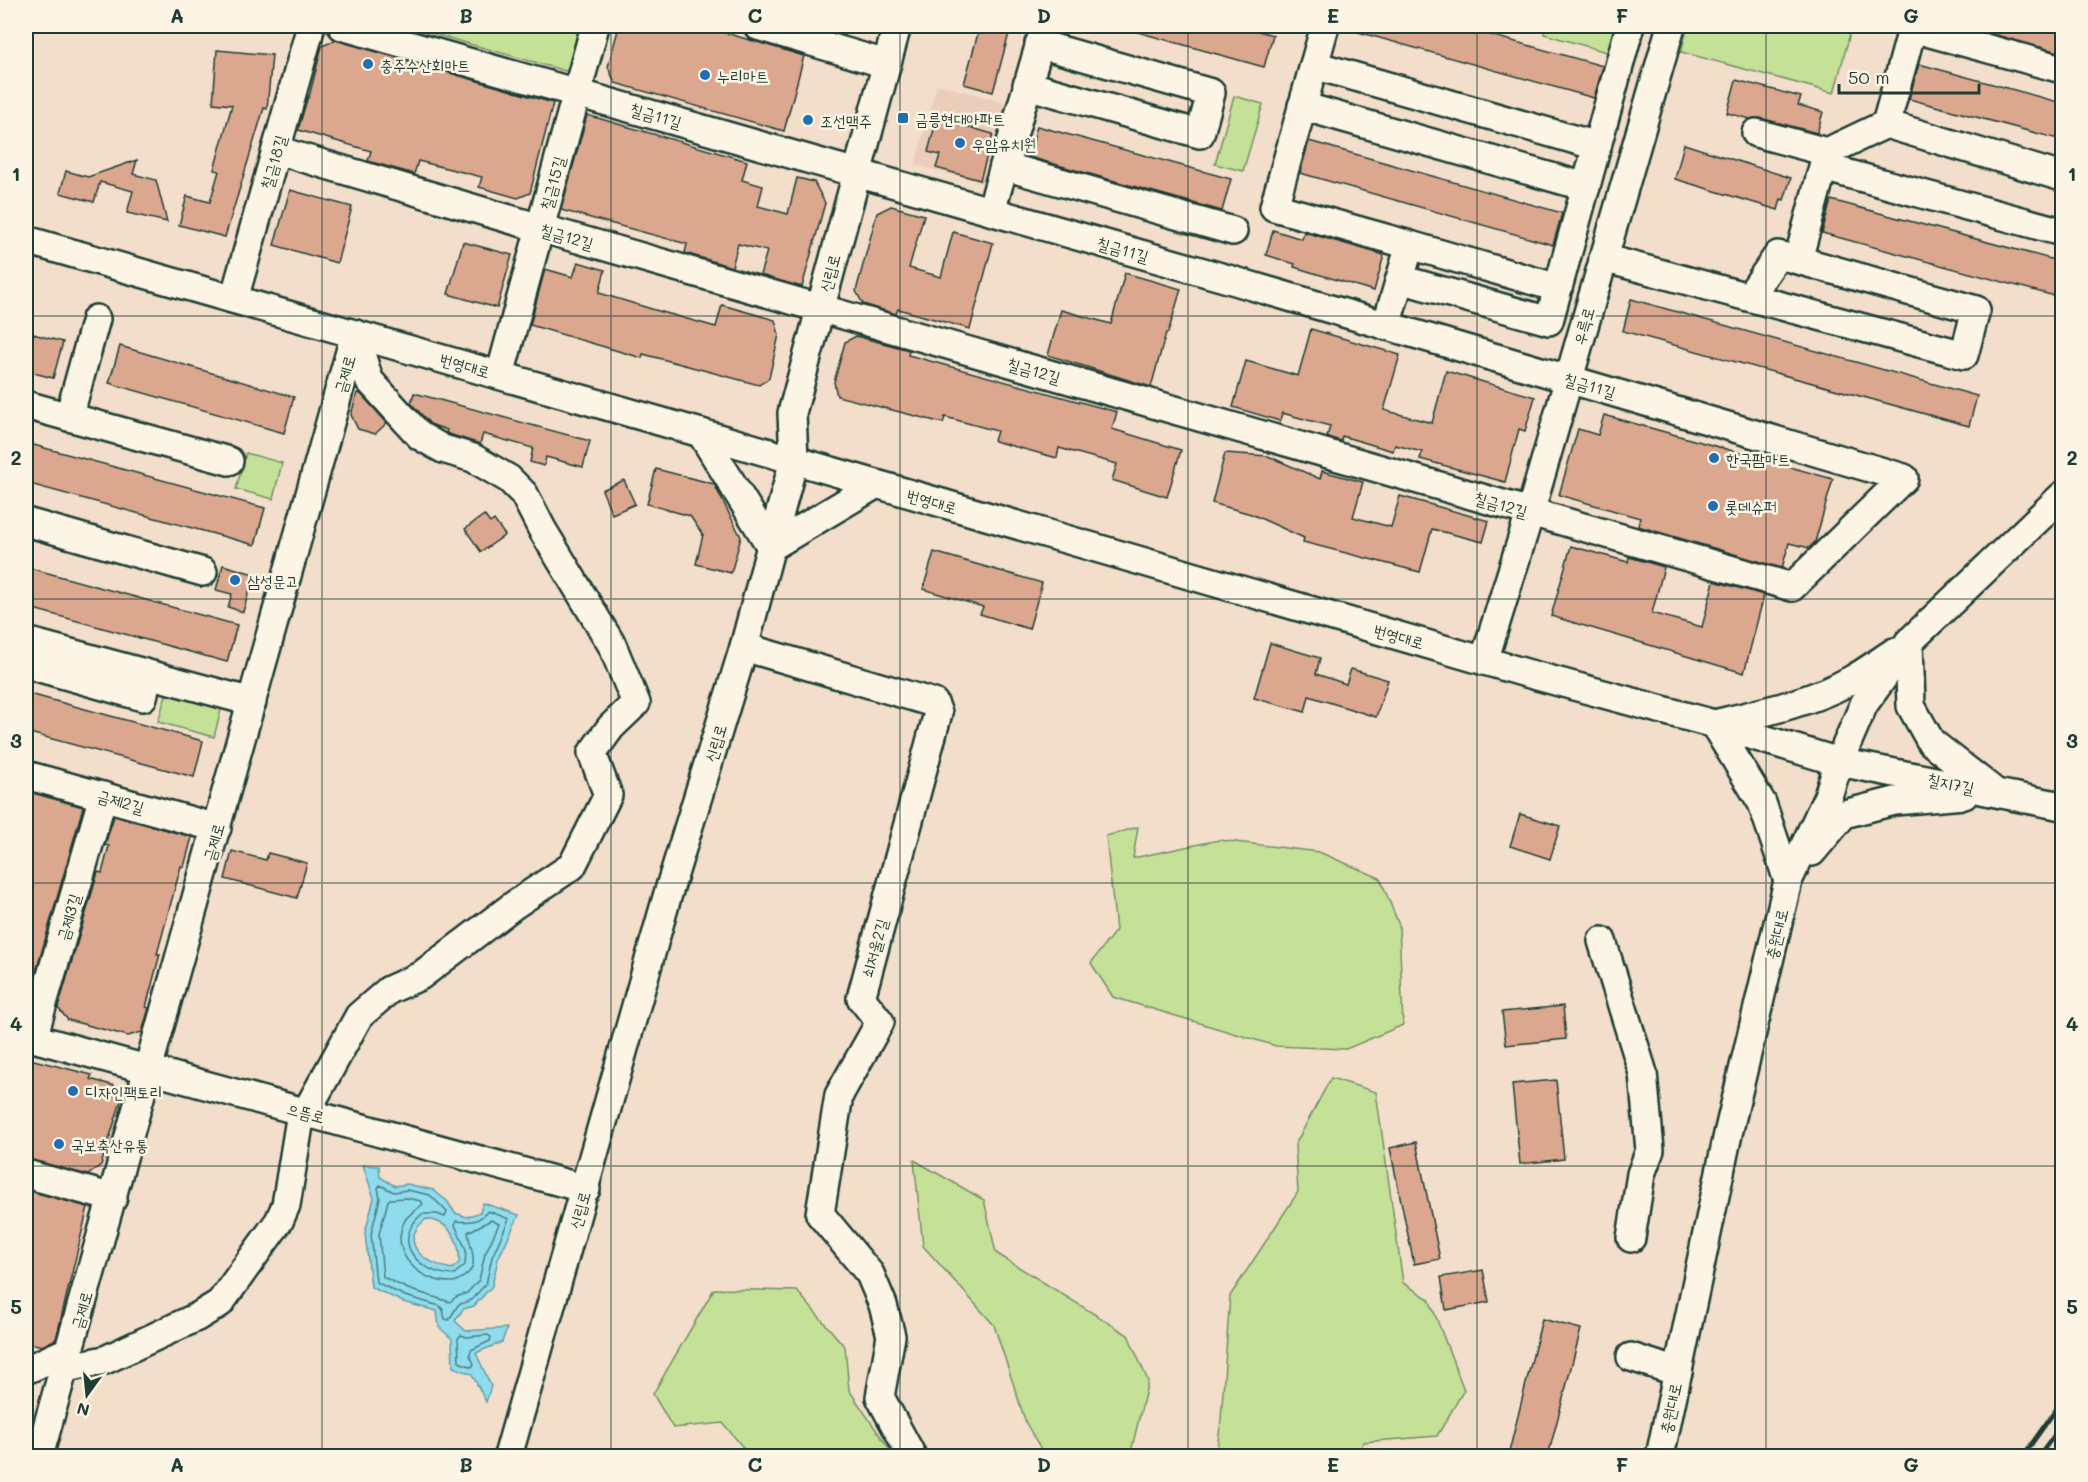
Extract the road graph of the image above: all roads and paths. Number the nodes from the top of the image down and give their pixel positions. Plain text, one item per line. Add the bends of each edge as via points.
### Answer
1 (311, 26) edge
2 (342, 26) edge
3 (595, 26) edge
4 (758, 26) edge
5 (897, 26) edge
6 (1325, 26) edge
7 (1630, 26) edge
8 (1671, 26) edge
9 (1912, 27) edge
10 (790, 30) edge
11 (1042, 35) edge
12 (886, 64) junction
13 (1314, 65) junction
14 (2062, 69) edge
15 (1027, 85) junction
16 (577, 93) junction
17 (1302, 106) junction
18 (1886, 123) junction
19 (1756, 133) dead end
20 (1597, 147) junction
21 (276, 150) junction
22 (1825, 160) junction
23 (1004, 166) junction
24 (856, 172) junction
25 (2062, 177) edge
26 (1586, 187) junction
27 (991, 211) junction
28 (540, 228) junction
29 (1233, 231) dead end
30 (2062, 232) edge
31 (26, 240) edge
32 (1410, 245) junction
33 (1603, 258) junction
34 (1798, 260) junction
35 (1400, 279) junction
36 (1558, 288) junction
37 (1749, 297) junction
38 (234, 299) junction
39 (820, 309) junction
40 (96, 319) dead end
41 (1386, 326) junction
42 (356, 334) junction
43 (500, 375) junction
44 (1568, 378) junction
45 (26, 405) edge
46 (69, 417) junction
47 (701, 433) junction
48 (794, 460) junction
49 (229, 461) dead end
50 (875, 484) junction
51 (2062, 496) edge
52 (1530, 513) junction
53 (26, 522) edge
54 (771, 547) junction
55 (203, 572) dead end
56 (1792, 587) joint
57 (26, 641) edge
58 (1909, 642) junction
59 (744, 647) junction
60 (1484, 661) junction
61 (26, 664) edge
62 (148, 675) junction
63 (252, 702) junction
64 (1714, 724) junction
65 (1839, 762) junction
66 (26, 775) edge
67 (1996, 793) junction
68 (103, 796) junction
69 (2062, 806) edge
70 (217, 828) junction
71 (1788, 881) junction
72 (1602, 941) dead end
73 (29, 1037) edge
74 (149, 1070) junction
75 (305, 1112) junction
76 (26, 1174) edge
77 (586, 1189) junction
78 (113, 1198) junction
79 (1631, 1238) dead end
80 (1631, 1357) dead end
81 (68, 1359) junction
82 (26, 1370) edge
83 (1678, 1372) junction
84 (39, 1456) edge
85 (508, 1456) edge
86 (912, 1456) edge
87 (1660, 1456) edge

1 - 21 street, 칠금18길
2 - 16 street, 칠금11길
3 - 16 street, 칠금15길
4 - 10 street
5 - 12 street, 신립로
6 - 13 street
7 - 20 street
8 - 33 street, 우륵로
9 - 14 street
9 - 18 street
10 - 12 street
11 - 15 street
11 - 15 street via 1211,93 1200,134
12 - 24 street, 신립로
13 - 17 street
13 - 20 street
15 - 23 street
16 - 24 street, 칠금11길
16 - 28 street, 칠금15길
17 - 26 street
17 - 32 street via 1274,207
18 - 22 street
18 - 25 street
19 - 22 street
20 - 26 street
21 - 28 street, 칠금12길
21 - 38 street, 칠금18길
22 - 30 street
22 - 34 street
23 - 27 street
23 - 29 street
24 - 27 street, 칠금11길
24 - 39 street, 신립로
26 - 36 street
27 - 41 street, 칠금11길
28 - 39 street, 칠금12길
28 - 43 street, 칠금15길
31 - 38 street, 번영대로
32 - 35 street
32 - 36 street
33 - 37 street
33 - 44 street, 우륵로
34 - 37 street via 1778,255
34 - 37 street via 1976,310 1964,355
35 - 36 street via 1549,321
35 - 41 street
38 - 42 street, 번영대로
39 - 48 street, 신립로 via 792,413
39 - 52 street, 칠금12길
40 - 46 street
41 - 44 street, 칠금11길
42 - 43 street, 번영대로
42 - 63 street, 금제로
42 - 75 street via 369,380 420,436 443,449 473,458 509,479 524,494 612,645 636,703 592,753 608,795 572,866 514,904 420,976 389,990 359,1016
43 - 47 street, 번영대로
44 - 52 street, 우륵로
44 - 56 street, 칠금11길 via 1904,478
45 - 46 street
46 - 49 street
47 - 48 street, 번영대로
47 - 54 street
48 - 50 street, 번영대로
48 - 54 street, 신립로
50 - 54 street
50 - 60 street, 번영대로
51 - 58 street, 충원대로
52 - 56 street, 칠금12길
52 - 60 street, 우륵로
53 - 55 street
54 - 59 street, 신립로
57 - 62 street
58 - 64 street via 1850,681 1762,713
58 - 65 street, 충원대로 via 1864,704
58 - 67 street via 1911,706 1931,742
59 - 77 street, 신립로 via 667,897
59 - 86 street, 쇠저울2길 via 934,703 938,713 861,998 880,1022 839,1095 820,1215 870,1274 883,1305 891,1336 880,1397
60 - 64 street, 번영대로
61 - 62 street via 143,697
62 - 63 street
63 - 70 street, 금제로
64 - 65 street, 번영대로
64 - 71 street via 1762,803
65 - 67 street, 칠지7길
65 - 71 street, 충원대로
66 - 68 street, 금제2길
67 - 69 street, 칠지7길
67 - 71 street via 1895,801 1844,814
68 - 70 street, 금제2길
68 - 73 street, 금제3길
70 - 74 street, 금제로
71 - 83 street, 충원대로 via 1728,1134
72 - 79 street via 1643,1073 1650,1150 1641,1174
73 - 74 street, 으뜸로
74 - 75 street, 으뜸로
74 - 78 street, 금제로
75 - 77 street, 으뜸로
75 - 81 street via 299,1125 286,1205 279,1221 220,1303 105,1360
76 - 78 street
77 - 85 street, 신립로
78 - 81 street, 금제로
80 - 83 street
81 - 82 street
81 - 84 street, 금제로
83 - 87 street, 충원대로

